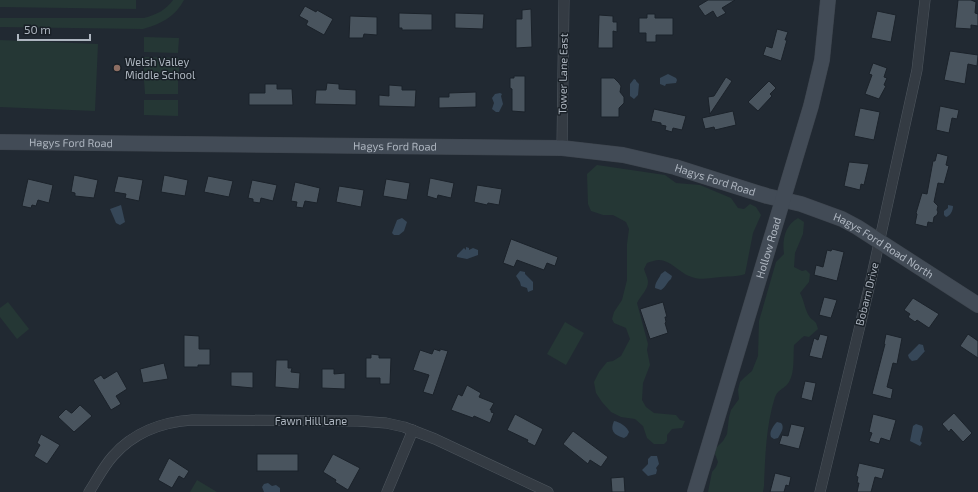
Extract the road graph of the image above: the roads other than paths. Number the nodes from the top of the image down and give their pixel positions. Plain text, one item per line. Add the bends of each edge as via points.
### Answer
1 (564, 0) edge
2 (828, 0) edge
3 (926, 0) edge
4 (0, 142) edge
5 (562, 148) junction
6 (784, 200) junction
7 (879, 241) junction
8 (978, 305) edge
9 (413, 430) junction
10 (89, 492) edge
11 (387, 492) edge
12 (548, 492) edge
13 (695, 492) edge
14 (820, 492) edge

1 - 5 street, Tower Lane East
2 - 6 street, Hollow Road via 817,83
3 - 7 street, Bobarn Drive via 918,65
4 - 5 street, Hagys Ford Road
5 - 6 street, Hagys Ford Road via 648,160
6 - 7 street, Hagys Ford Road North via 842,219
6 - 13 street, Hollow Road
7 - 8 street, Hagys Ford Road North
7 - 14 street, Bobarn Drive
9 - 10 street, Fawn Hill Lane via 396,424 370,422 171,422 148,430 125,444 105,466
9 - 11 street
9 - 12 street, Fawn Hill Lane

